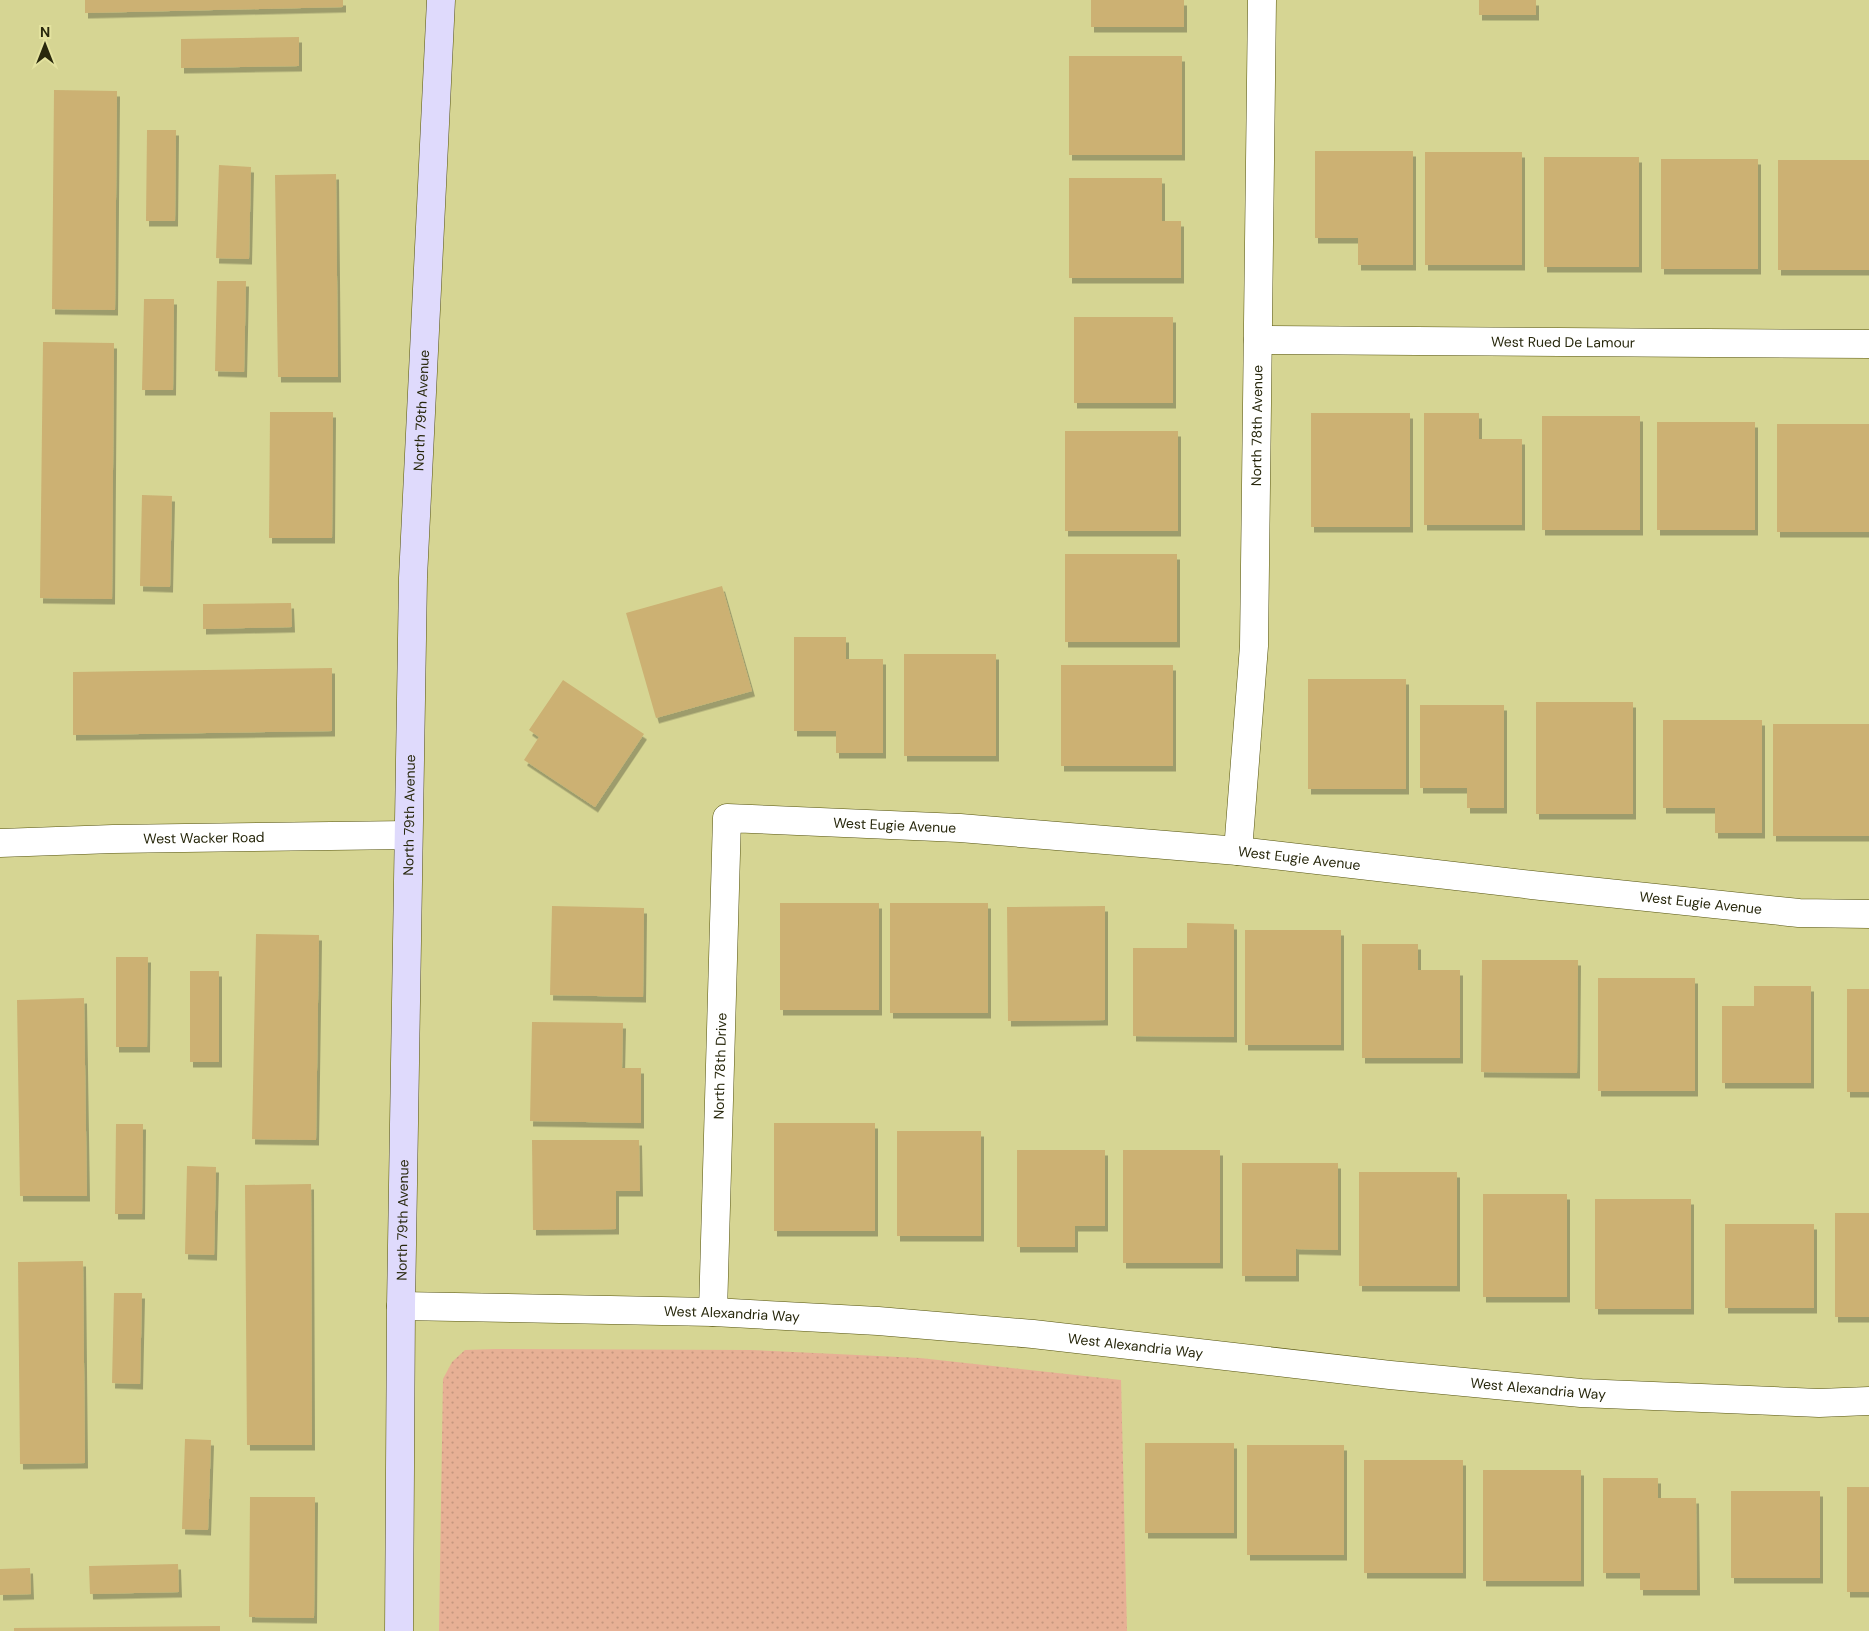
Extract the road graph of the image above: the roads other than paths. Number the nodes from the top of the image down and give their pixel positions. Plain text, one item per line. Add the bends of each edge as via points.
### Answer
1 (441, 0) edge
2 (1262, 0) edge
3 (1258, 340) junction
4 (1869, 344) edge
5 (727, 818) joint
6 (408, 835) junction
7 (0, 843) edge
8 (1238, 851) junction
9 (1869, 914) edge
10 (401, 1306) junction
11 (713, 1312) junction
12 (1869, 1401) edge
13 (399, 1631) edge

1 - 6 street, North 79th Avenue via 413,578
2 - 3 street, North 78th Avenue
3 - 4 street, West Rued De Lamour
3 - 8 street, North 78th Avenue via 1254,646
5 - 8 street, West Eugie Avenue via 960,828
5 - 11 street, North 78th Drive
6 - 7 street, West Wacker Road
6 - 10 street, North 79th Avenue
8 - 9 street, West Eugie Avenue via 1799,913
10 - 11 street, West Alexandria Way
10 - 13 street, North 79th Avenue
11 - 12 street, West Alexandria Way via 1033,1334 1581,1394 1819,1403

